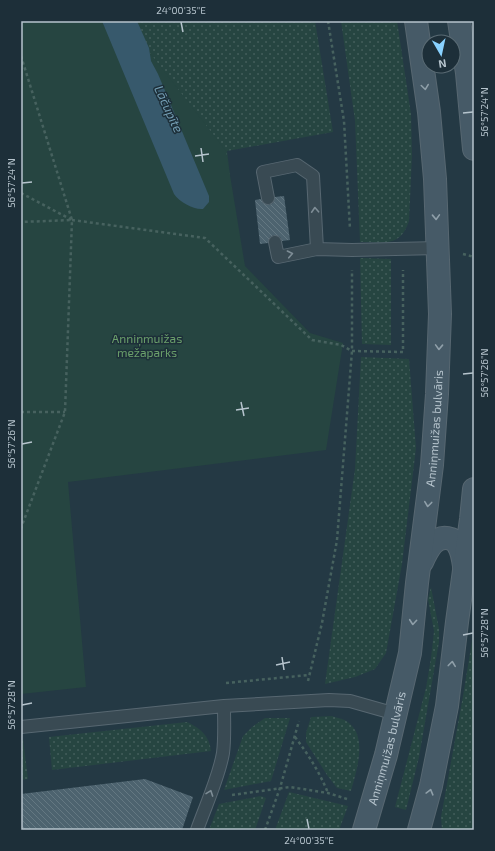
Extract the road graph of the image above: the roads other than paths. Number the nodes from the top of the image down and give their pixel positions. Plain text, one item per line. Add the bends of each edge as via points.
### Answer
1 (416, 21) edge
2 (459, 21) edge
3 (474, 149) edge
4 (268, 198) dead end
5 (275, 242) dead end
6 (438, 248) junction
7 (317, 249) junction
8 (474, 489) edge
9 (419, 568) junction
10 (464, 571) junction
11 (224, 706) junction
12 (396, 714) junction
13 (21, 727) edge
14 (197, 830) edge
15 (364, 830) edge
16 (420, 830) edge

1 -> 6 street, Anniņmuižas bulvāris via 429,112
2 - 3 street
7 -> 4 lane via 313,176 298,165 263,172
5 -> 7 lane via 278,257
6 - 7 lane
6 -> 9 street, Anniņmuižas bulvāris via 440,314 437,394 432,465
8 - 10 street
9 - 10 street via 432,544 442,538 448,538 458,544
9 -> 12 street, Anniņmuižas bulvāris via 410,653
16 -> 10 street via 448,706
11 - 12 lane via 329,700 350,701
11 - 13 lane
14 -> 11 lane via 223,754
12 - 15 street, Anniņmuižas bulvāris

